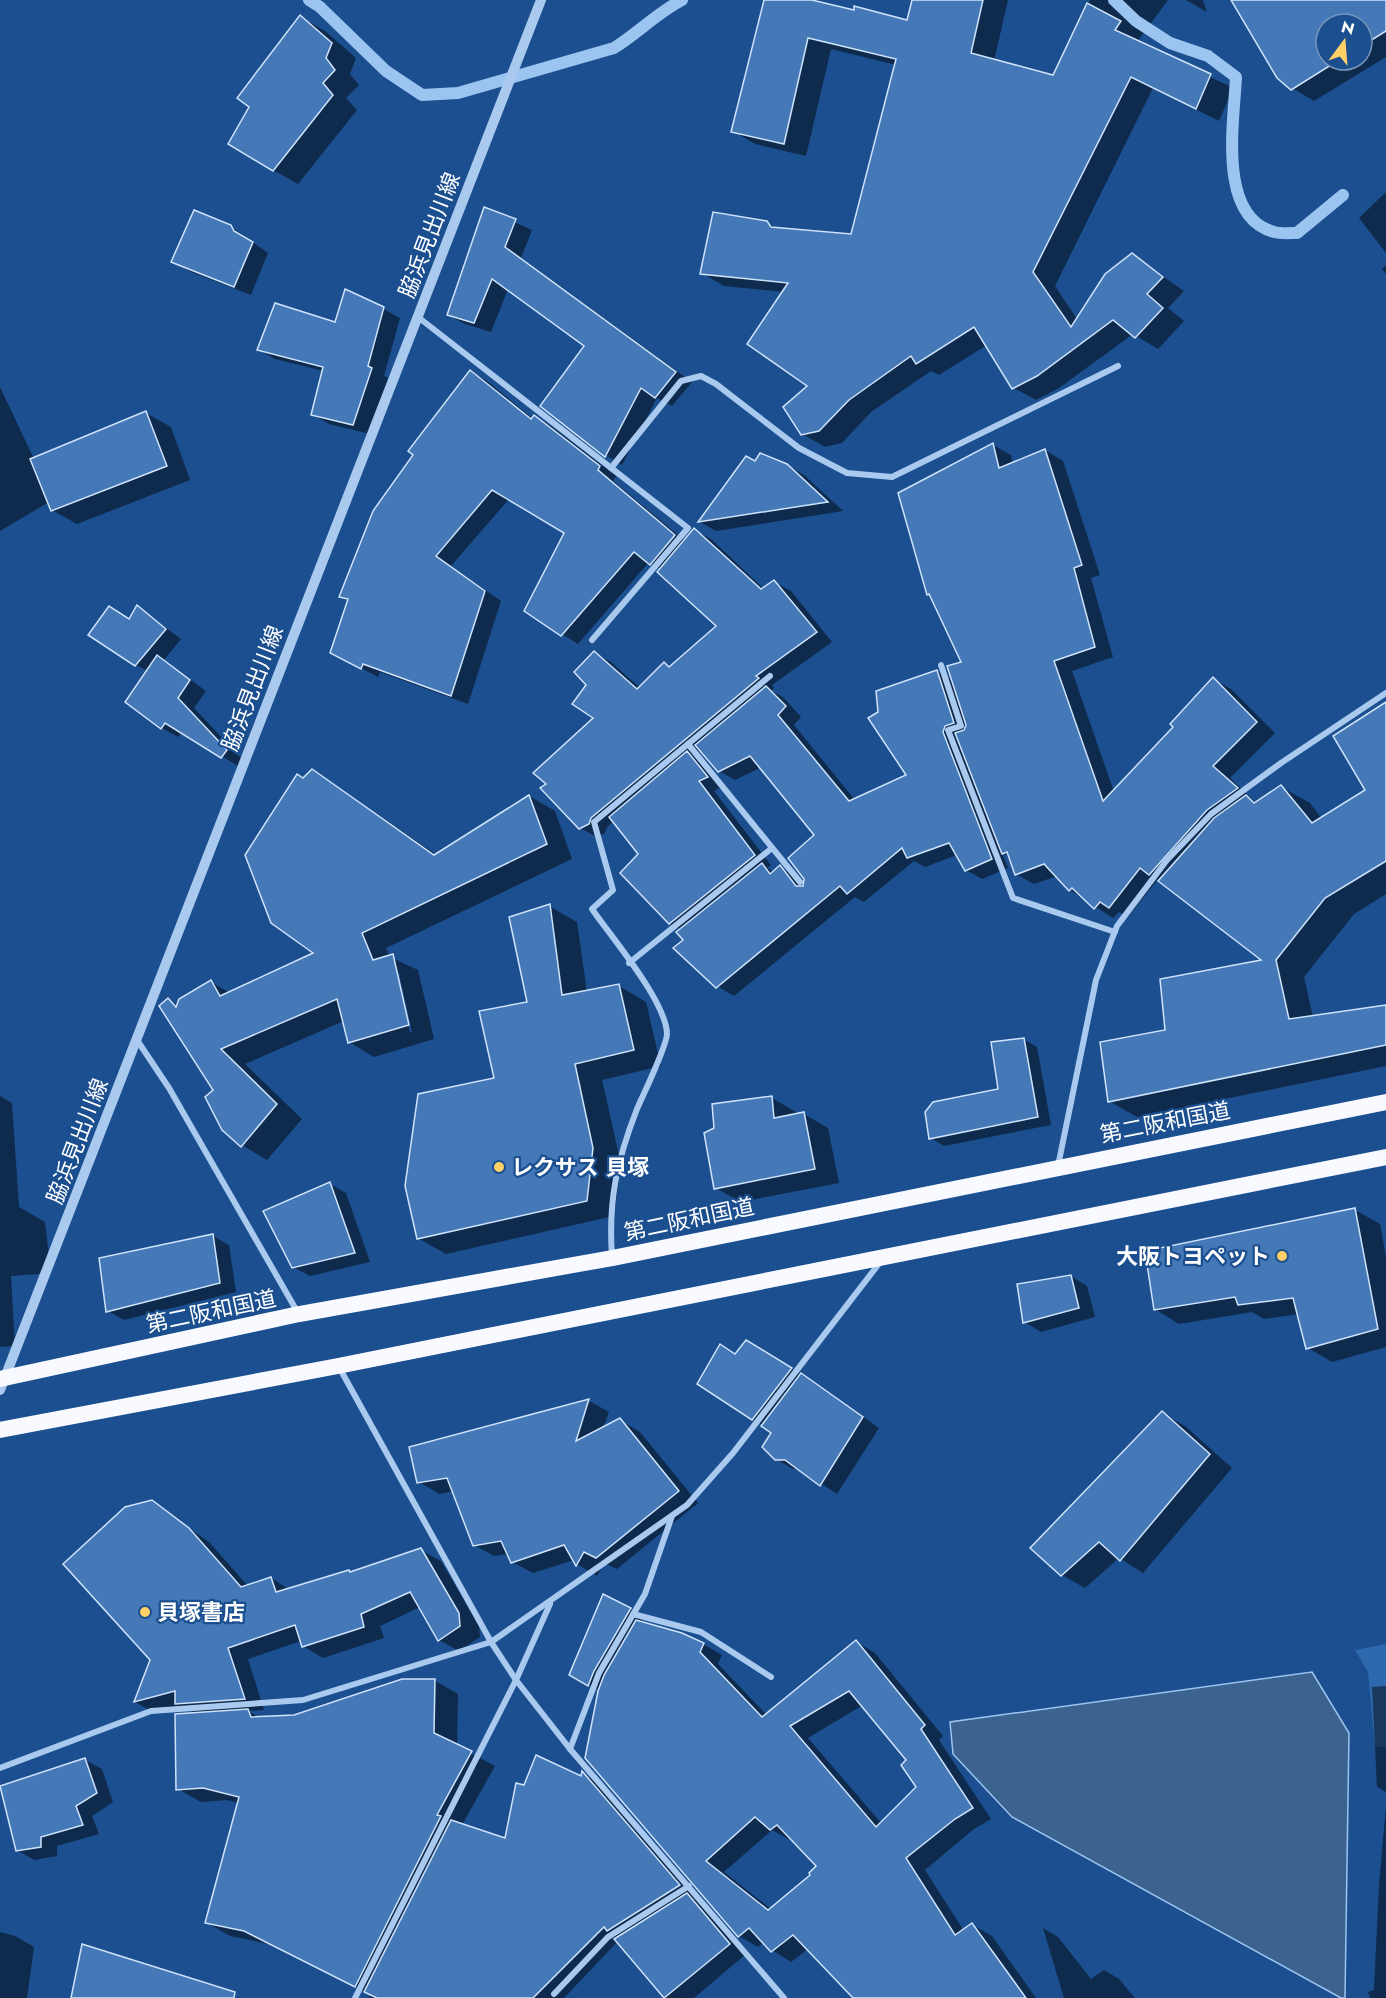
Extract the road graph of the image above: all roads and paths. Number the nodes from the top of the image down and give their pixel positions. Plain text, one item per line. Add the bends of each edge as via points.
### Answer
1 (541, 0) edge
2 (418, 317) junction
3 (1118, 366) dead end
4 (611, 468) junction
5 (592, 640) dead end
6 (941, 665) dead end
7 (770, 676) dead end
8 (1386, 693) edge
9 (688, 744) junction
10 (772, 848) junction
11 (800, 882) dead end
12 (1115, 932) junction
13 (629, 963) junction
14 (136, 1040) junction
15 (1386, 1102) edge
16 (1386, 1157) edge
17 (1058, 1166) junction
18 (612, 1258) junction
19 (884, 1258) junction
20 (299, 1314) junction
21 (338, 1366) junction
22 (2, 1382) edge
23 (0, 1430) edge
24 (672, 1516) junction
25 (551, 1601) junction
26 (633, 1614) junction
27 (491, 1642) junction
28 (771, 1677) dead end
29 (516, 1680) junction
30 (570, 1749) junction
31 (0, 1768) edge
32 (689, 1887) junction
33 (554, 1994) dead end
34 (355, 1998) edge
35 (784, 1998) edge

1 - 2 street, 脇浜見出川線
2 - 4 street
2 - 14 street, 脇浜見出川線
3 - 4 street via 892,477 846,473 799,448 700,376 681,381
4 - 5 street via 688,528
6 - 12 street via 960,726 948,730 1012,898
7 - 9 street
8 - 12 street via 1211,814 1167,860
9 - 10 street
9 - 13 street via 594,822 613,890 592,909
10 - 11 street
10 - 13 street
12 - 17 street via 1096,980
13 - 18 street via 661,1008 668,1035 614,1177 609,1217
14 - 20 street via 169,1088
14 - 22 street, 脇浜見出川線
15 - 17 highway, 第二阪和国道
16 - 19 highway
17 - 18 highway, 第二阪和国道
18 - 20 highway, 第二阪和国道
19 - 21 highway
19 - 24 street via 734,1453
20 - 22 highway, 第二阪和国道
21 - 23 highway
21 - 27 street
24 - 25 street
24 - 26 street via 645,1594
25 - 27 street
25 - 29 street
26 - 28 street via 701,1632
26 - 30 street via 598,1673
27 - 29 street
27 - 31 street via 303,1700 152,1712
29 - 30 street
29 - 34 street
30 - 32 street
32 - 33 street via 608,1937
32 - 35 street

